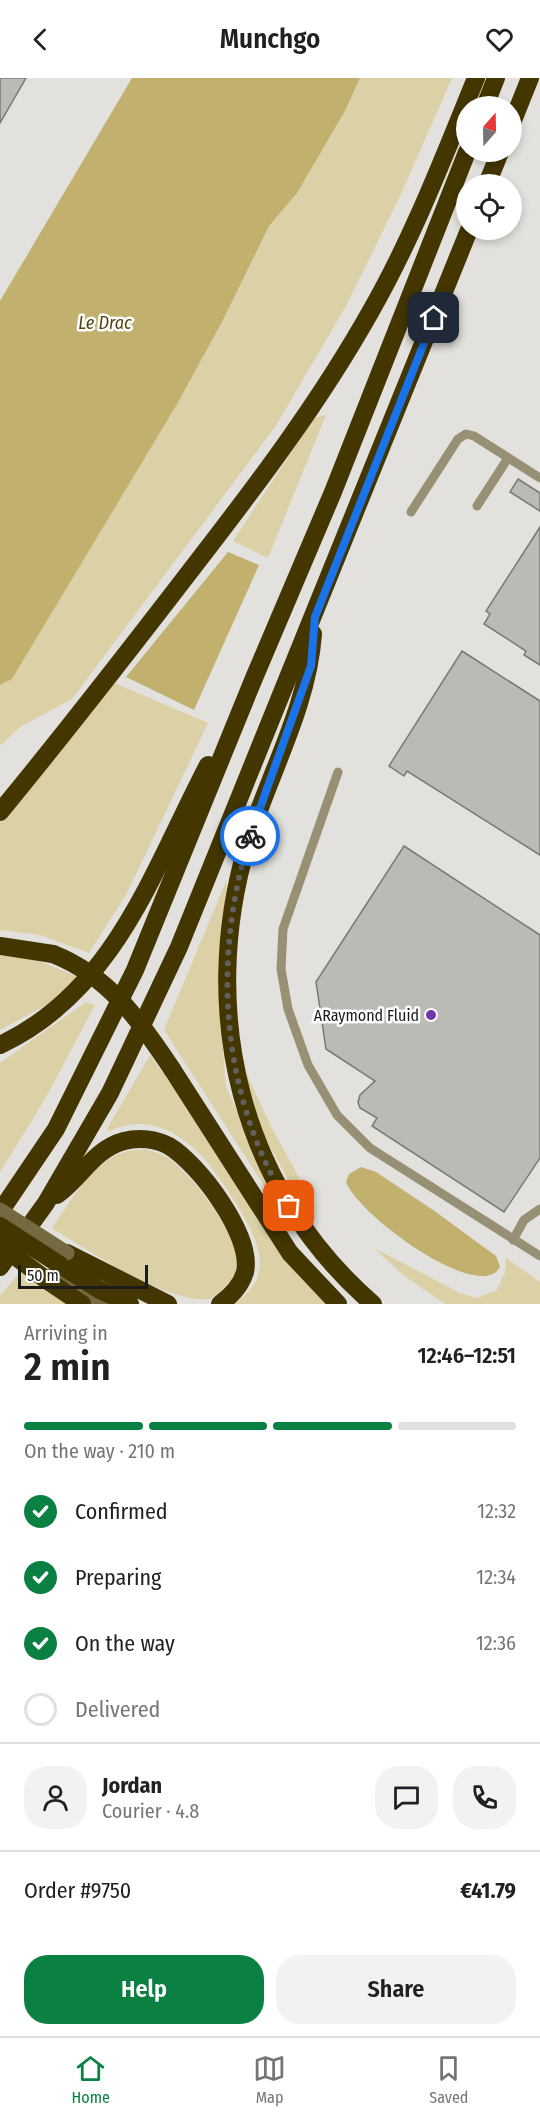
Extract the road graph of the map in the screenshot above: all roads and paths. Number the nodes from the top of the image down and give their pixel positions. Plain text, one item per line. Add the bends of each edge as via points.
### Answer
1 (476, 78) edge
2 (496, 78) edge
3 (530, 78) edge
4 (489, 96) edge
5 (522, 98) edge
6 (463, 162) edge
7 (465, 240) edge
8 (508, 458) junction
9 (540, 478) edge
10 (477, 506) dead end
11 (411, 512) dead end
12 (315, 617) junction
13 (254, 678) junction
14 (338, 772) dead end
15 (0, 812) edge
16 (0, 946) edge
17 (0, 1045) edge
18 (46, 1203) junction
19 (540, 1209) edge
20 (0, 1211) edge
21 (0, 1227) edge
22 (513, 1240) junction
23 (0, 1244) edge
24 (540, 1256) edge
25 (0, 1267) edge
26 (57, 1269) junction
27 (82, 1304) edge
28 (102, 1304) edge
29 (130, 1304) edge
30 (140, 1304) edge
31 (168, 1304) edge
32 (220, 1304) edge
33 (338, 1304) edge
34 (373, 1304) edge

1 - 15 highway via 418,220 373,307 320,394 221,531
2 - 4 highway
3 - 5 highway
6 - 13 highway via 333,492
7 - 12 highway
8 - 9 lane
8 - 10 lane
8 - 11 lane via 466,434
12 - 18 highway via 179,947 126,1062
12 - 34 highway via 311,666 253,827 236,893 227,963 230,1034 249,1124 276,1186 329,1262
13 - 17 highway via 163,857 104,959 56,1011
13 - 20 highway via 135,970 56,1129
14 - 22 lane via 283,929 281,969 288,1009 308,1065 337,1115 370,1148
16 - 33 highway, bridge via 53,954 81,966 108,986 172,1069 290,1253
18 - 25 highway
18 - 32 highway via 102,1151 116,1144 145,1139 168,1145 208,1185 225,1208 242,1243 246,1266 241,1281
19 - 22 lane via 524,1220
20 - 26 main road, bridge
21 - 26 highway, bridge
22 - 24 lane
23 - 26 highway, bridge
26 - 27 highway
26 - 28 main road
26 - 29 highway
26 - 30 main road
26 - 31 highway

